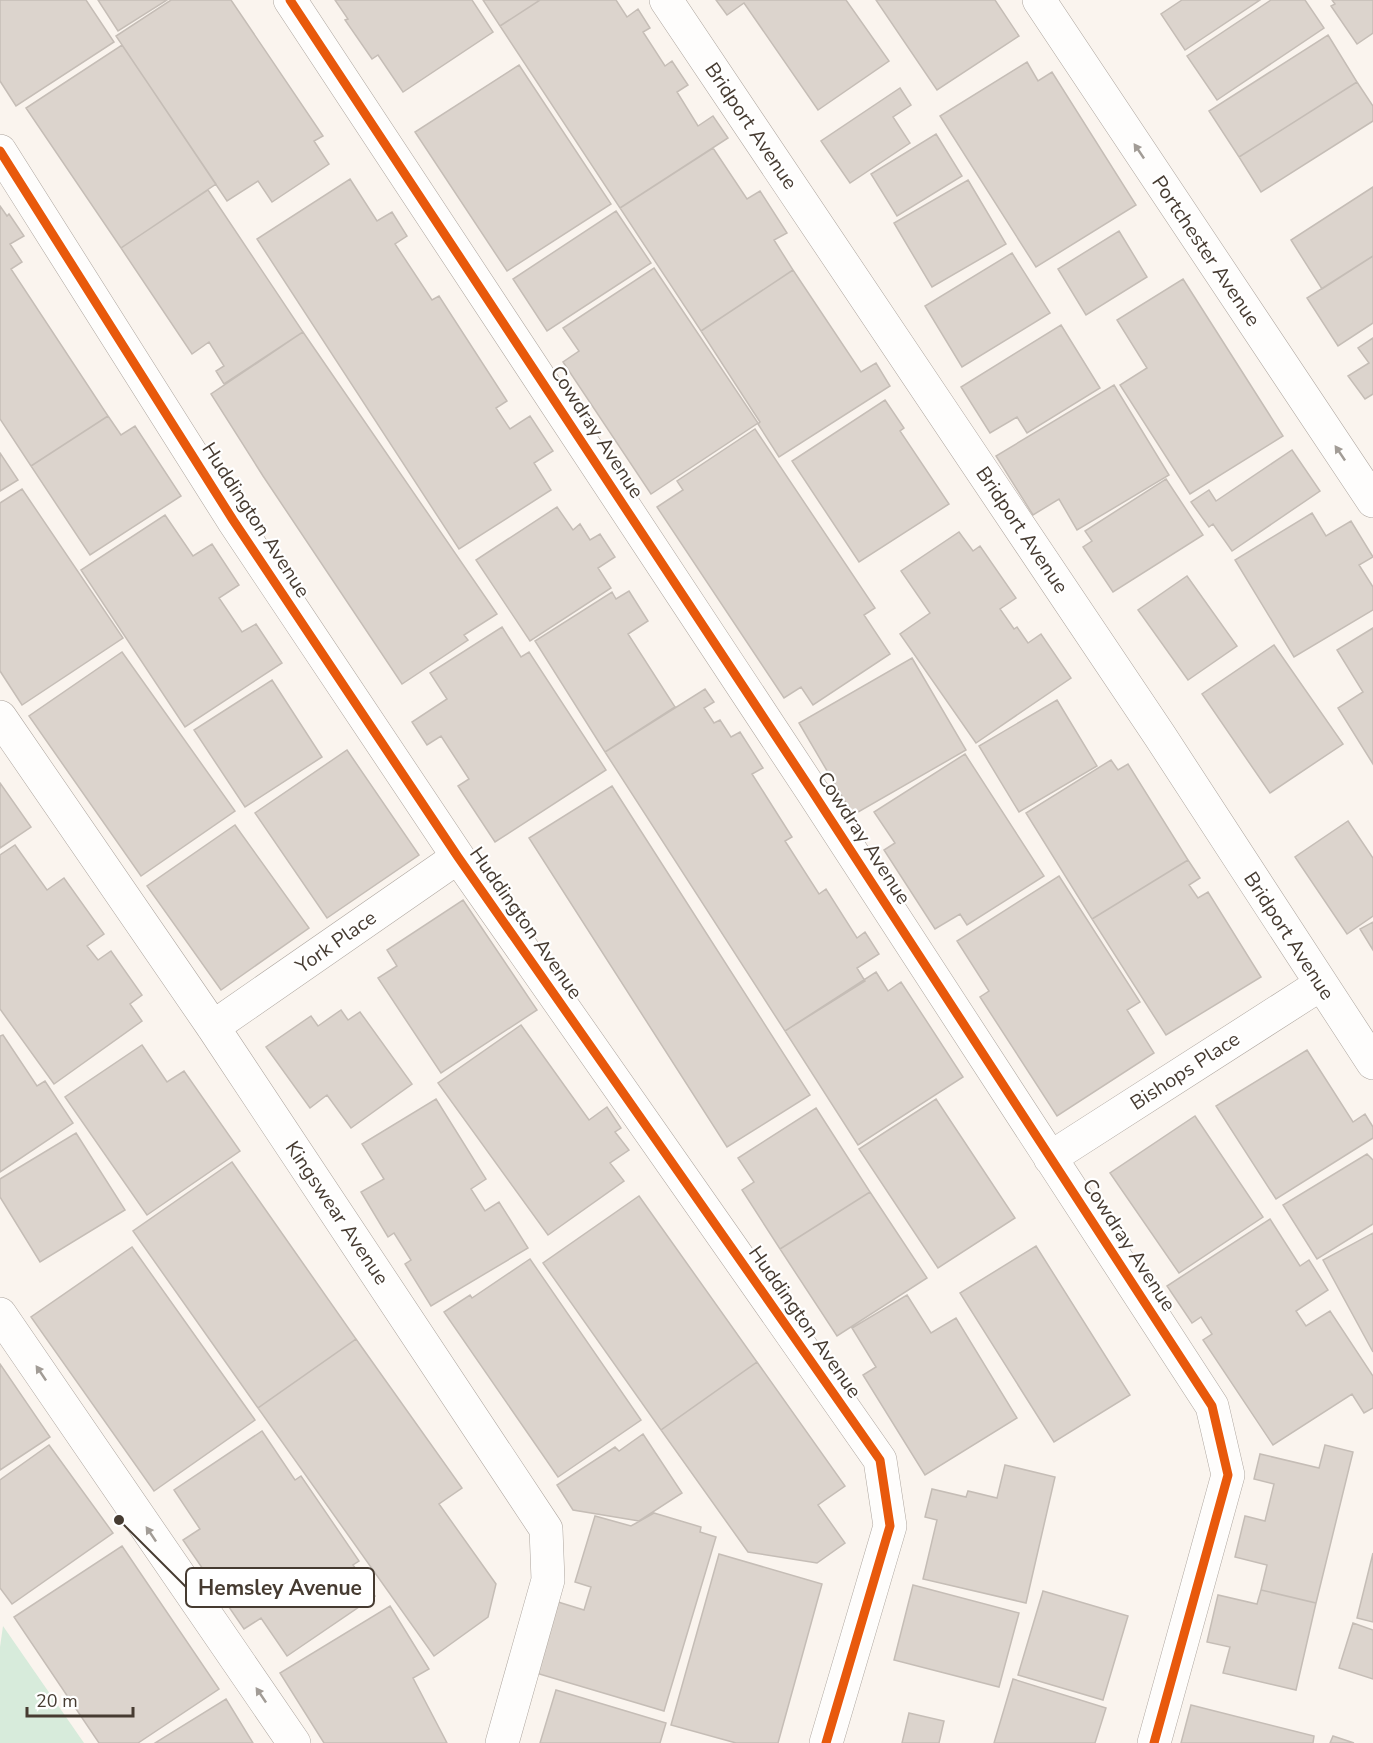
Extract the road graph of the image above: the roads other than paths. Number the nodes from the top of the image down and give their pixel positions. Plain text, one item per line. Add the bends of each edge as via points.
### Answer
1 (291, 0) edge
2 (666, 0) edge
3 (1039, 0) edge
4 (0, 151) edge
5 (1373, 501) edge
6 (0, 717) edge
7 (458, 857) junction
8 (1321, 984) junction
9 (213, 1027) junction
10 (1373, 1063) edge
11 (1050, 1158) junction
12 (0, 1314) edge
13 (294, 1743) edge
14 (502, 1743) edge
15 (826, 1743) edge
16 (1154, 1743) edge

1 - 11 street, Cowdray Avenue
2 - 8 street, Bridport Avenue via 1160,736
5 -> 3 street, Portchester Avenue
4 - 7 street, Huddington Avenue via 233,520
6 - 9 street, Kingswear Avenue
7 - 9 street, York Place
7 - 15 street, Huddington Avenue via 880,1460 890,1526
8 - 10 street, Bridport Avenue
8 - 11 street, Bishops Place
9 - 14 street, Kingswear Avenue via 546,1529 548,1580
11 - 16 street, Cowdray Avenue via 1212,1407 1228,1475
13 -> 12 street

